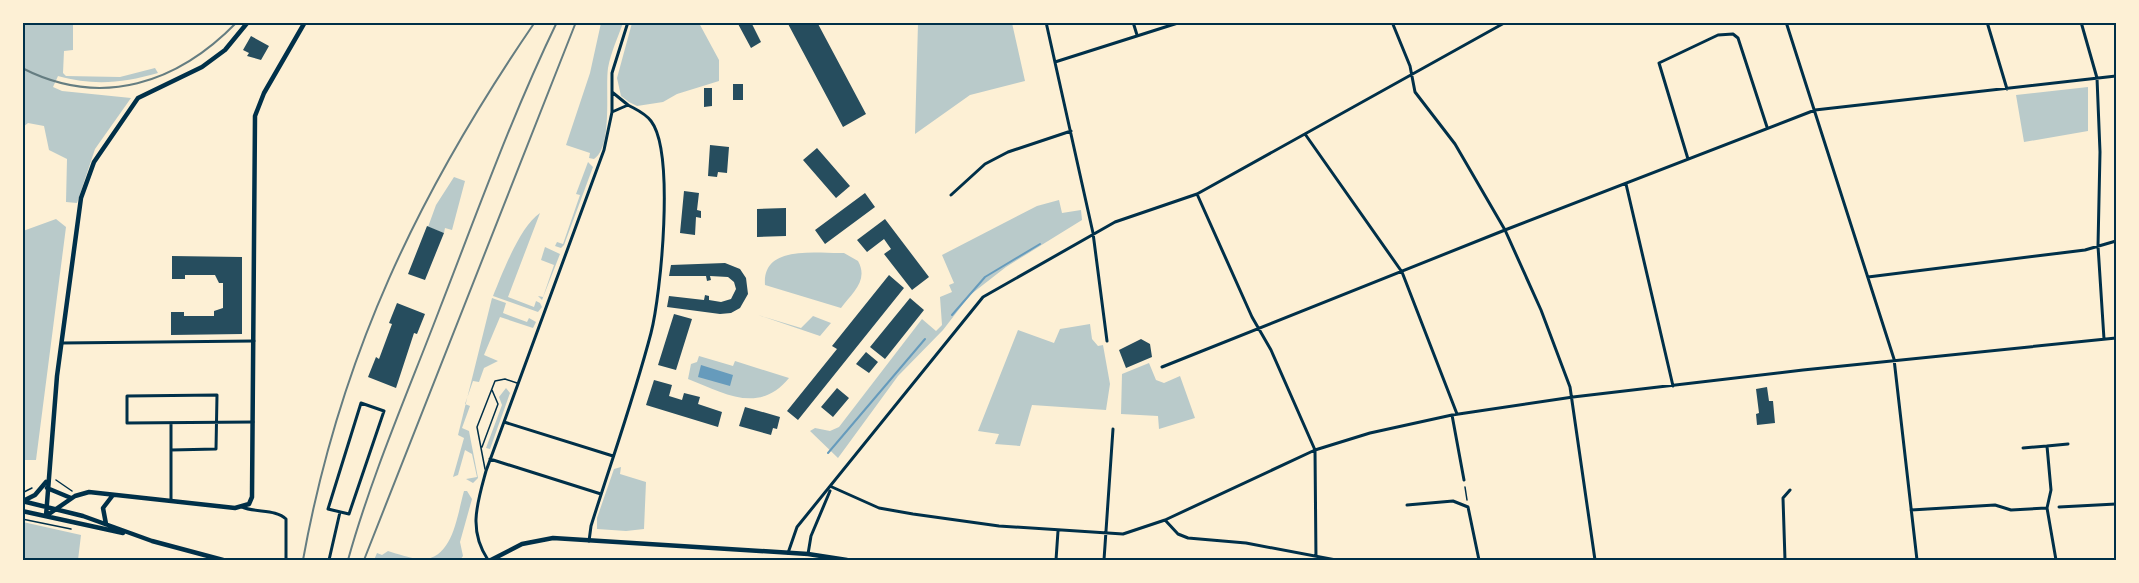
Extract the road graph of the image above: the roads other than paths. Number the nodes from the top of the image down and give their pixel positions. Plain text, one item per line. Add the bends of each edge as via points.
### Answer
1 (248, 22) edge
2 (305, 22) edge
3 (628, 22) edge
4 (1046, 22) edge
5 (1134, 22) edge
6 (1181, 22) edge
7 (1392, 22) edge
8 (1506, 22) edge
9 (1786, 22) edge
10 (1987, 22) edge
11 (2081, 22) edge
12 (1137, 36) junction
13 (1055, 62) junction
14 (1410, 75) junction
15 (2116, 76) edge
16 (2097, 78) junction
17 (2007, 89) junction
18 (612, 92) junction
19 (628, 105) junction
20 (1815, 110) junction
21 (612, 112) junction
22 (1767, 127) junction
23 (1071, 131) junction
24 (1305, 134) junction
25 (1688, 159) junction
26 (1626, 184) junction
27 (1197, 194) junction
28 (951, 195) dead end
29 (1505, 230) junction
30 (1093, 233) junction
31 (2116, 241) edge
32 (2098, 246) junction
33 (1402, 272) junction
34 (1868, 277) junction
35 (1258, 329) junction
36 (2116, 338) edge
37 (2104, 339) junction
38 (254, 341) junction
39 (1107, 341) dead end
40 (62, 343) junction
41 (2116, 344) edge
42 (1894, 359) junction
43 (1162, 367) dead end
44 (518, 383) junction
45 (1673, 386) junction
46 (492, 389) junction
47 (1573, 397) junction
48 (1457, 414) junction
49 (1452, 415) junction
50 (253, 422) junction
51 (504, 422) junction
52 (171, 423) junction
53 (216, 423) junction
54 (1113, 429) dead end
55 (2068, 444) dead end
56 (2047, 446) junction
57 (2023, 448) dead end
58 (481, 449) junction
59 (171, 450) junction
60 (1314, 450) junction
61 (613, 456) junction
62 (490, 459) junction
63 (486, 471) junction
64 (1464, 480) road end
65 (47, 481) junction
66 (832, 487) junction
67 (47, 488) junction
68 (1790, 490) dead end
69 (602, 494) junction
70 (113, 495) junction
71 (71, 498) junction
72 (23, 501) edge
73 (171, 501) junction
74 (2116, 504) edge
75 (1407, 505) dead end
76 (46, 506) junction
77 (242, 507) junction
78 (2059, 507) dead end
79 (2046, 508) junction
80 (57, 509) junction
81 (1911, 510) junction
82 (22, 511) edge
83 (340, 512) junction
84 (46, 516) junction
85 (1165, 520) junction
86 (106, 524) junction
87 (1058, 531) junction
88 (128, 533) junction
89 (1106, 533) junction
90 (589, 541) junction
91 (788, 553) junction
92 (808, 554) junction
93 (1316, 559) edge
94 (286, 560) edge
95 (223, 561) edge
96 (329, 561) edge
97 (489, 561) edge
98 (848, 561) edge
99 (1056, 561) edge
100 (1104, 561) edge
101 (1336, 561) edge
102 (1479, 561) edge
103 (1595, 561) edge
104 (1785, 561) edge
105 (1917, 561) edge
106 (2056, 561) edge

1 - 40 main road via 225,50 202,67 138,98 94,162 81,198
2 - 38 main road via 255,116
3 - 18 street via 615,58
4 - 13 street
5 - 12 street
6 - 12 street
7 - 14 street
8 - 14 street
9 - 20 street
10 - 17 street
11 - 16 street
12 - 13 street
13 - 23 street
14 - 24 street
14 - 29 street via 1415,92 1455,144
15 - 16 street
16 - 17 street
16 - 32 street
17 - 20 street
18 - 19 street
18 - 21 street
19 - 21 street
19 - 61 street via 642,112 655,128 664,174 664,206 651,333
20 - 22 street
20 - 34 street
21 - 44 street via 604,150
22 - 25 street
22 - 25 street via 1738,38 1732,34 1718,35 1659,63
23 - 28 street via 993,160
23 - 30 street
24 - 27 street
24 - 33 street
25 - 26 street
26 - 29 street
26 - 45 street
27 - 30 street
27 - 35 street
29 - 33 street
29 - 47 street via 1541,310
30 - 39 street
30 - 66 street via 983,297
31 - 32 street
32 - 34 street
32 - 37 street
33 - 35 street
33 - 48 street
34 - 42 street
35 - 43 street
35 - 60 street
36 - 37 street
36 - 41 street
37 - 42 street
38 - 40 street
38 - 50 main road
40 - 65 main road
42 - 45 street
42 - 81 street
44 - 46 lane via 495,381
44 - 51 street
45 - 47 street
46 - 58 lane via 477,427
46 - 58 lane via 498,404
47 - 48 street
47 - 103 street
48 - 49 street
49 - 60 street
49 - 64 street
50 - 53 street
50 - 77 main road via 252,497
51 - 61 street
51 - 62 street
52 - 53 street
52 - 53 street via 127,423 127,396 217,395
52 - 59 street
53 - 59 street via 216,450
54 - 89 street
55 - 56 street
56 - 57 street
56 - 79 street via 2051,490
58 - 63 lane
59 - 73 street
60 - 85 street
60 - 93 street
61 - 69 street
62 - 63 street
62 - 69 street
63 - 97 street via 474,523 480,547
65 - 67 main road
65 - 72 main road via 35,495
66 - 87 street via 879,508
66 - 91 street via 797,528
66 - 92 street via 811,536
67 - 71 main road
67 - 76 main road
68 - 104 street via 1783,498
69 - 90 street
70 - 71 main road via 89,492
70 - 73 main road
70 - 86 main road via 103,508
71 - 80 main road
72 - 76 main road
73 - 77 main road
74 - 78 street
75 - 102 street via 1453,501 1468,507
76 - 80 main road
76 - 84 main road
77 - 94 street via 286,519
79 - 81 street via 2011,510 1995,505
79 - 106 street
80 - 84 main road
80 - 86 main road
81 - 105 street
82 - 84 main road
83 - 83 street via 349,514 384,411 361,403 328,510
83 - 96 street
84 - 88 main road
85 - 89 street via 1136,531
85 - 93 street via 1178,534 1188,538 1227,540
86 - 88 main road
87 - 89 street
87 - 99 street
88 - 95 main road
89 - 100 street
90 - 91 main road
90 - 97 main road via 540,539
91 - 92 main road
92 - 98 main road
93 - 101 street

